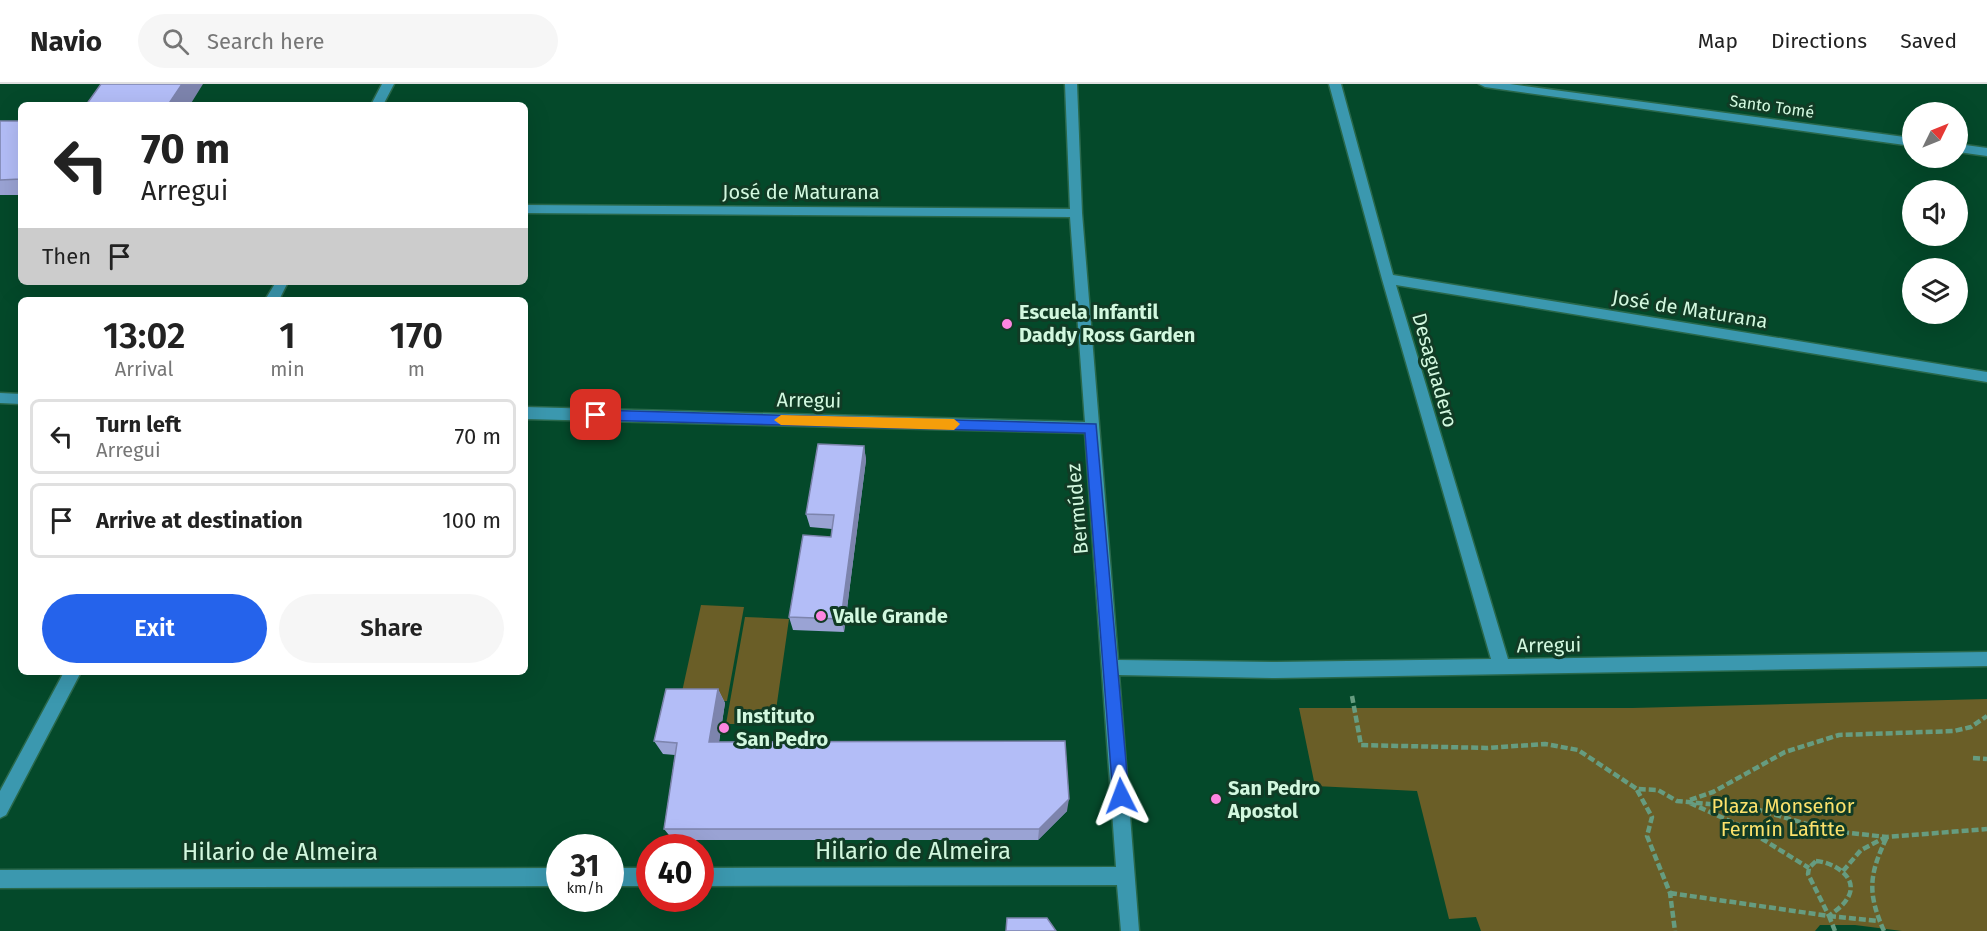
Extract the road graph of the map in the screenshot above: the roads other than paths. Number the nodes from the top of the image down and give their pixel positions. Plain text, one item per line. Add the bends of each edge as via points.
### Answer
1 (388, 84) edge
2 (1071, 84) edge
3 (1335, 84) edge
4 (1485, 84) edge
5 (1540, 88) edge
6 (379, 102) edge
7 (1902, 141) edge
8 (1968, 149) edge
9 (1987, 152) edge
10 (528, 209) edge
11 (1076, 213) junction
12 (1388, 279) junction
13 (1987, 377) edge
14 (0, 398) edge
15 (18, 399) edge
16 (528, 413) edge
17 (1091, 428) junction
18 (1987, 659) edge
19 (1112, 667) junction
20 (1502, 667) junction
21 (71, 675) edge
22 (0, 809) edge
23 (1126, 876) junction
24 (546, 877) edge
25 (714, 877) edge
26 (0, 879) edge
27 (1130, 931) edge

1 - 6 street
2 - 11 street, Bermúdez
3 - 12 street, Desaguadero
4 - 5 street, Santo Tomé
5 - 7 street, Santo Tomé
8 - 9 street
10 - 11 street, José de Maturana
11 - 17 street, Bermúdez
12 - 13 street, José de Maturana
12 - 20 street, Desaguadero
14 - 15 street
16 - 17 street, Arregui
17 - 19 street, Bermúdez
18 - 20 street, Arregui
19 - 20 street, Arregui
19 - 23 street, Bermúdez
21 - 22 street
23 - 25 street, Hilario de Almeira
23 - 27 street, Bermúdez
24 - 26 street, Hilario de Almeira

